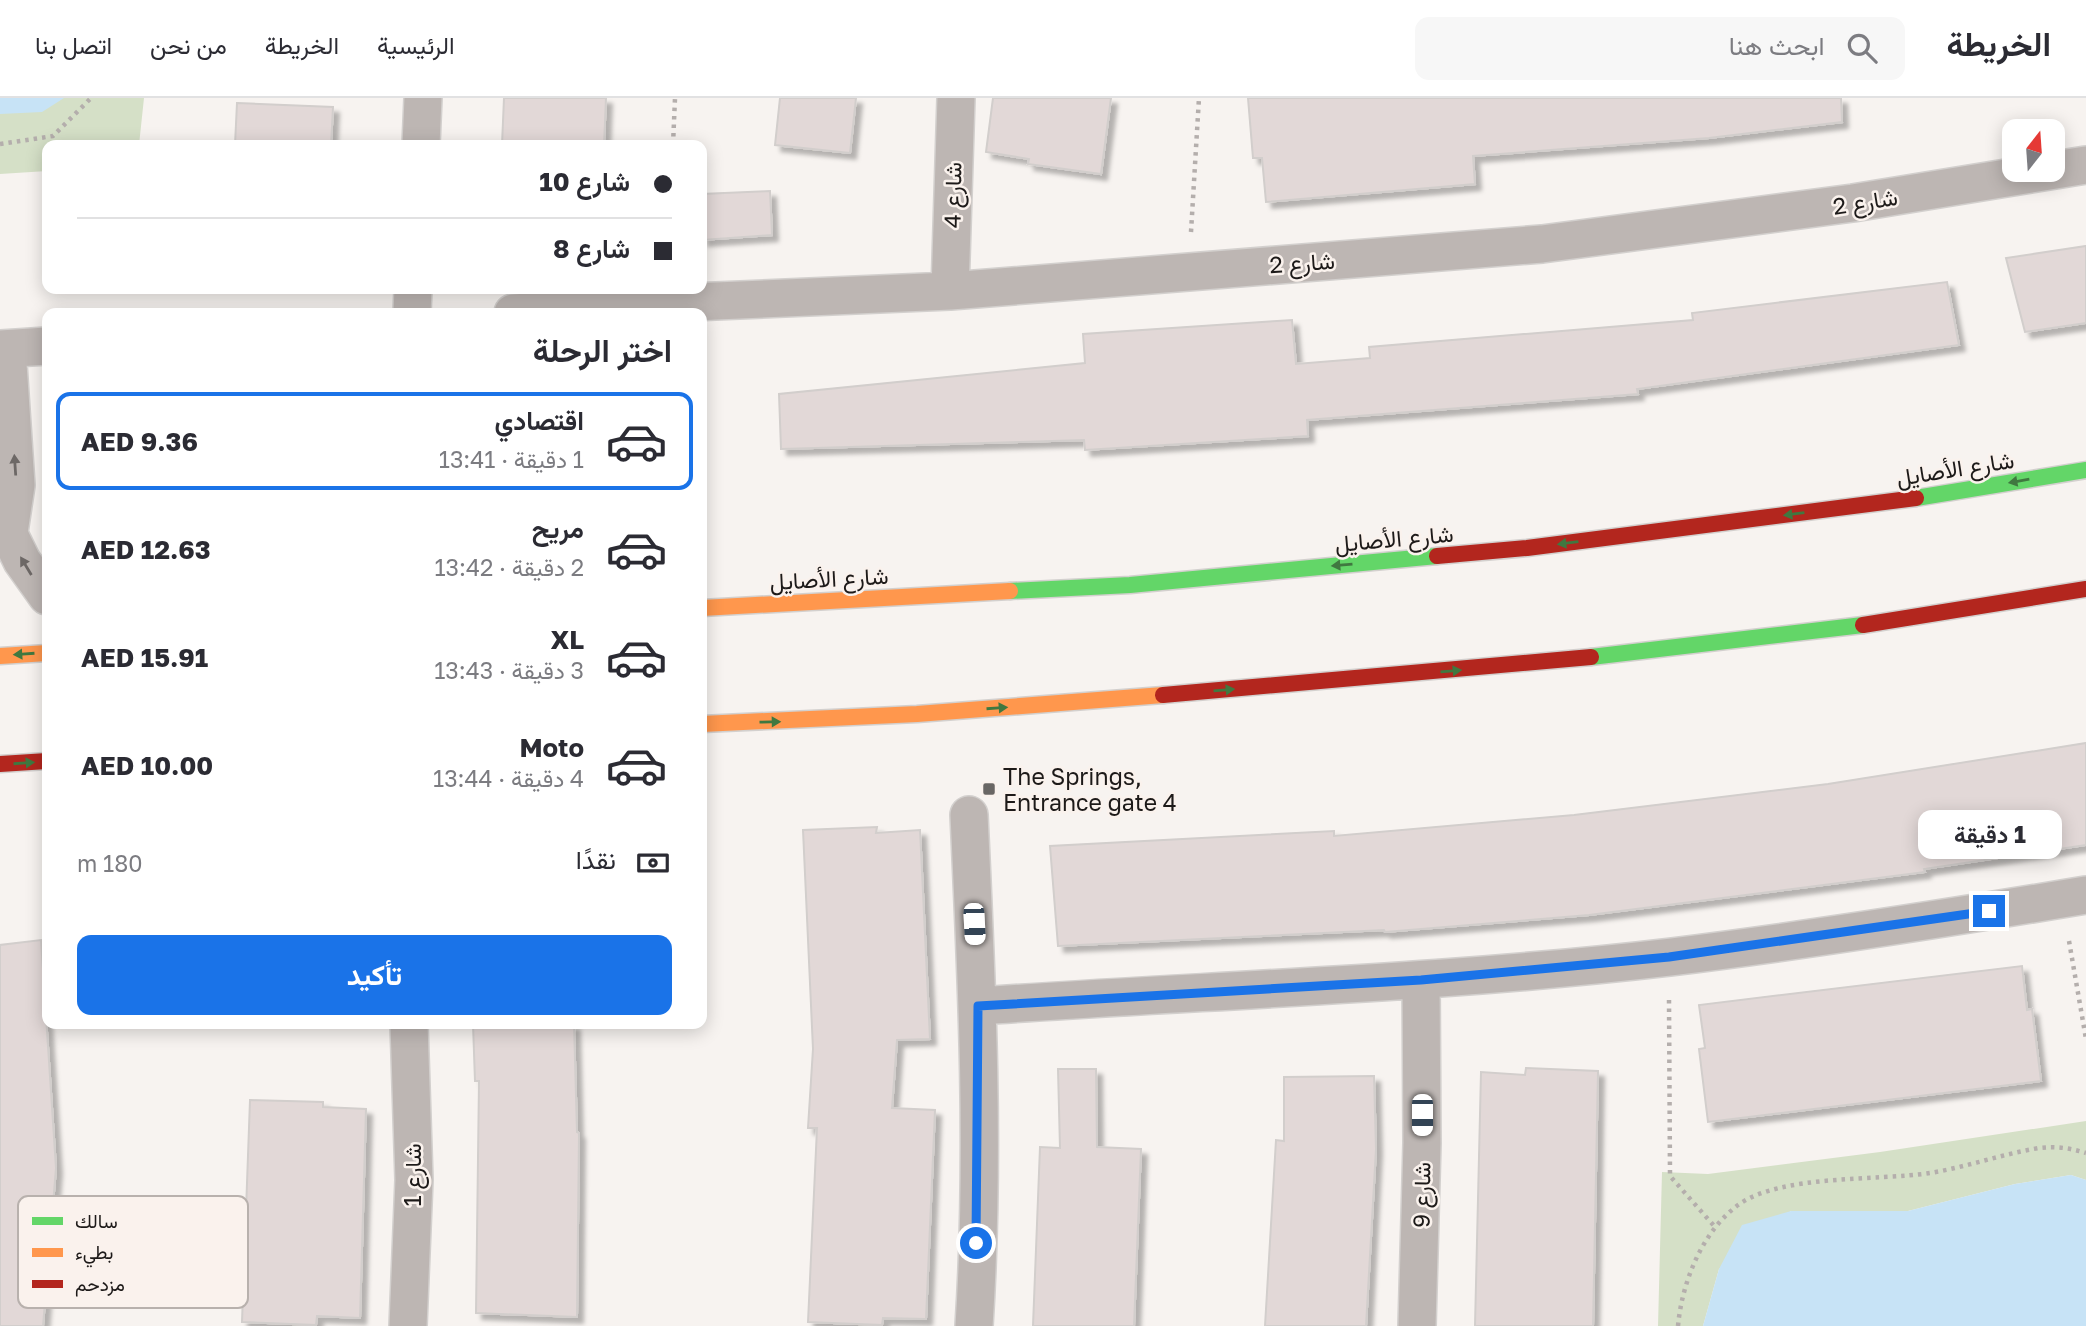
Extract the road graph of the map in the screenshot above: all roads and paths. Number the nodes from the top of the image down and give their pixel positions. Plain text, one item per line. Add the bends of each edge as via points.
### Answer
1 (91, 98) edge
2 (423, 98) edge
3 (675, 98) edge
4 (956, 98) edge
5 (1199, 98) edge
6 (53, 135) junction
7 (54, 140) edge
8 (421, 140) edge
9 (673, 140) edge
10 (0, 144) edge
11 (2086, 165) edge
12 (1189, 271) junction
13 (950, 292) junction
14 (590, 308) edge
15 (42, 345) edge
16 (4, 349) edge
17 (2086, 470) edge
18 (3, 527) edge
19 (42, 589) edge
20 (2086, 589) edge
21 (707, 608) edge
22 (42, 653) edge
23 (0, 656) edge
24 (707, 723) edge
25 (42, 761) edge
26 (0, 764) edge
27 (969, 815) dead end
28 (2074, 897) edge
29 (1669, 957) junction
30 (1421, 980) junction
31 (978, 1006) junction
32 (409, 1029) edge
33 (2086, 1039) edge
34 (2086, 1153) edge
35 (1715, 1227) junction
36 (408, 1326) edge
37 (974, 1326) edge
38 (1417, 1326) edge
39 (1678, 1326) edge

1 - 6 path
2 - 8 street
3 - 9 path
4 - 13 street, شارع 4
5 - 12 path
6 - 7 path
6 - 10 path
11 - 12 street, شارع 2 via 1853,203 1542,244
12 - 13 street, شارع 2
13 - 14 street, شارع 2
15 - 16 street
18 -> 16 street via 16,485
17 -> 21 main road, شارع الأصايل via 1922,497 1527,548 1130,585
19 -> 18 street
24 -> 20 main road via 801,722 1028,706 1552,663 1804,634
22 -> 23 main road
26 -> 25 main road
27 - 31 street
28 - 29 street
28 - 33 path
29 - 30 street
29 - 35 path via 1670,1176
30 - 31 street
30 - 38 street, شارع 9
31 - 37 street
32 - 36 street, شارع 1 via 414,1180
34 - 35 path via 2066,1147 2039,1148 1932,1172 1776,1190 1739,1204
35 - 39 path via 1685,1289

